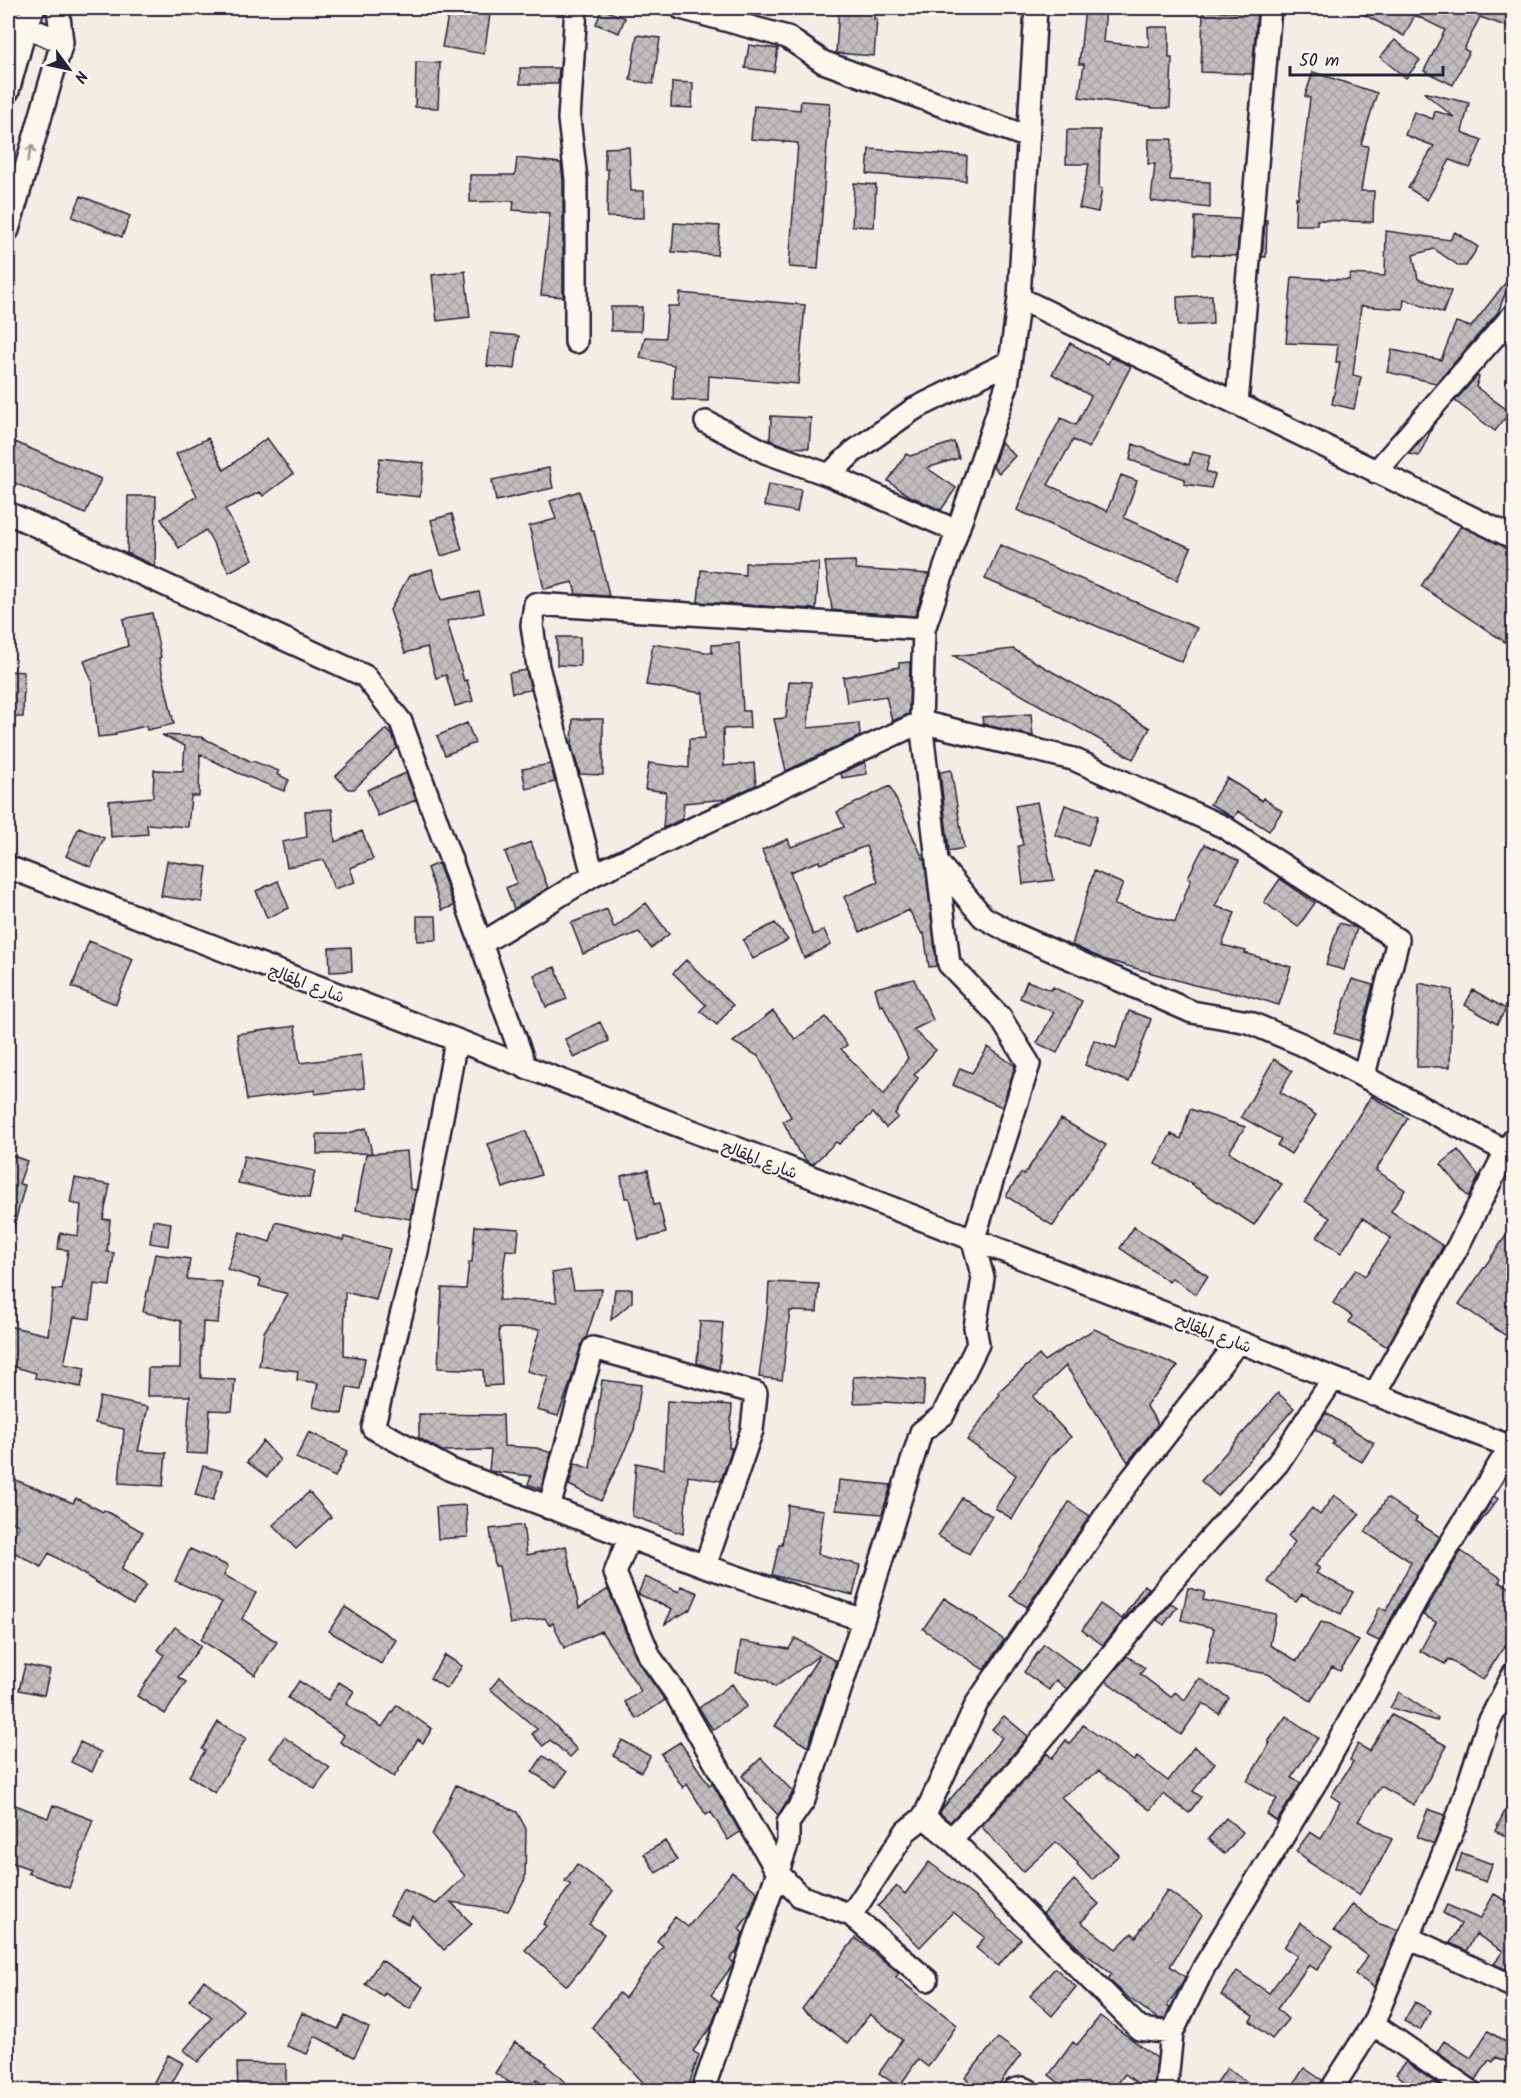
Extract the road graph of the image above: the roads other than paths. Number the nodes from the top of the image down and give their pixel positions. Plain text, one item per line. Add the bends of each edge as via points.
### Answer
1 (58, 8) edge
2 (576, 8) edge
3 (681, 8) edge
4 (1036, 8) edge
5 (1270, 8) edge
6 (22, 18) edge
7 (62, 42) junction
8 (8, 91) edge
9 (1028, 137) junction
10 (8, 230) edge
11 (1018, 298) junction
12 (1514, 314) edge
13 (576, 342) dead end
14 (1010, 362) junction
15 (1237, 404) junction
16 (706, 422) dead end
17 (1376, 472) junction
18 (829, 475) junction
19 (8, 513) edge
20 (957, 531) junction
21 (1514, 538) edge
22 (924, 629) junction
23 (921, 722) junction
24 (938, 863) junction
25 (8, 867) edge
26 (593, 875) junction
27 (481, 944) junction
28 (456, 1041) junction
29 (526, 1068) junction
30 (1364, 1075) junction
31 (1511, 1149) edge
32 (973, 1241) junction
33 (1238, 1342) junction
34 (1333, 1379) junction
35 (1374, 1395) junction
36 (1512, 1448) edge
37 (549, 1508) junction
38 (629, 1538) junction
39 (705, 1566) junction
40 (863, 1620) junction
41 (1514, 1673) edge
42 (924, 1817) junction
43 (951, 1839) junction
44 (778, 1873) junction
45 (851, 1915) junction
46 (1409, 1938) junction
47 (927, 1980) dead end
48 (1514, 1987) edge
49 (1373, 2024) junction
50 (1172, 2033) junction
51 (703, 2091) edge
52 (1014, 2091) edge
53 (1028, 2091) edge
54 (1166, 2091) edge
55 (1331, 2091) edge
56 (1469, 2091) edge

1 - 7 street
2 - 13 street via 569,119 576,179
3 - 9 street via 787,37 823,62
4 - 9 street
5 - 15 street
6 - 7 street
6 - 8 street
10 -> 7 street
9 - 11 street
11 - 14 street
11 - 15 street
12 - 17 street
14 - 18 street via 914,409 853,452
14 - 20 street via 1007,385
15 - 17 street
16 - 18 street via 765,452
17 - 21 street
18 - 20 street
19 - 27 street via 365,676 400,722
20 - 22 street
22 - 23 street
22 - 26 street via 535,604 532,625 538,667
23 - 24 street
23 - 26 street
23 - 30 street via 1073,759 1224,827 1398,940
24 - 30 street via 983,917 1010,932 1192,1012 1248,1022
24 - 32 street via 949,964 1000,1017 1029,1064
25 - 28 street, شارع المقالح
26 - 27 street
27 - 29 street
28 - 29 street, شارع المقالح
28 - 37 street via 417,1252 373,1428 451,1470
29 - 32 street, شارع المقالح
30 - 31 street
31 - 35 street
32 - 33 street, شارع المقالح
32 - 40 street via 983,1278 975,1327 978,1344 943,1415 921,1432
33 - 34 street, شارع المقالح
33 - 42 street via 1123,1490 977,1703
34 - 35 street, شارع المقالح
34 - 43 street via 1278,1463 1172,1581 1015,1772
35 - 36 street, شارع المقالح
36 - 50 street via 1420,1593 1319,1777 1204,1967
37 - 38 street
37 - 39 street via 593,1348 756,1393 752,1430
38 - 39 street
38 - 44 street via 615,1573 650,1657 676,1694
39 - 40 street
40 - 44 street via 804,1800 788,1823 788,1842
41 - 46 street via 1488,1724 1455,1825
42 - 43 street
42 - 45 street via 906,1831
43 - 50 street via 1140,2029
44 - 45 street via 800,1896
44 - 51 street
45 - 47 street
46 - 48 street
46 - 49 street
49 - 55 street
49 - 56 street
50 - 54 street
52 - 53 street

